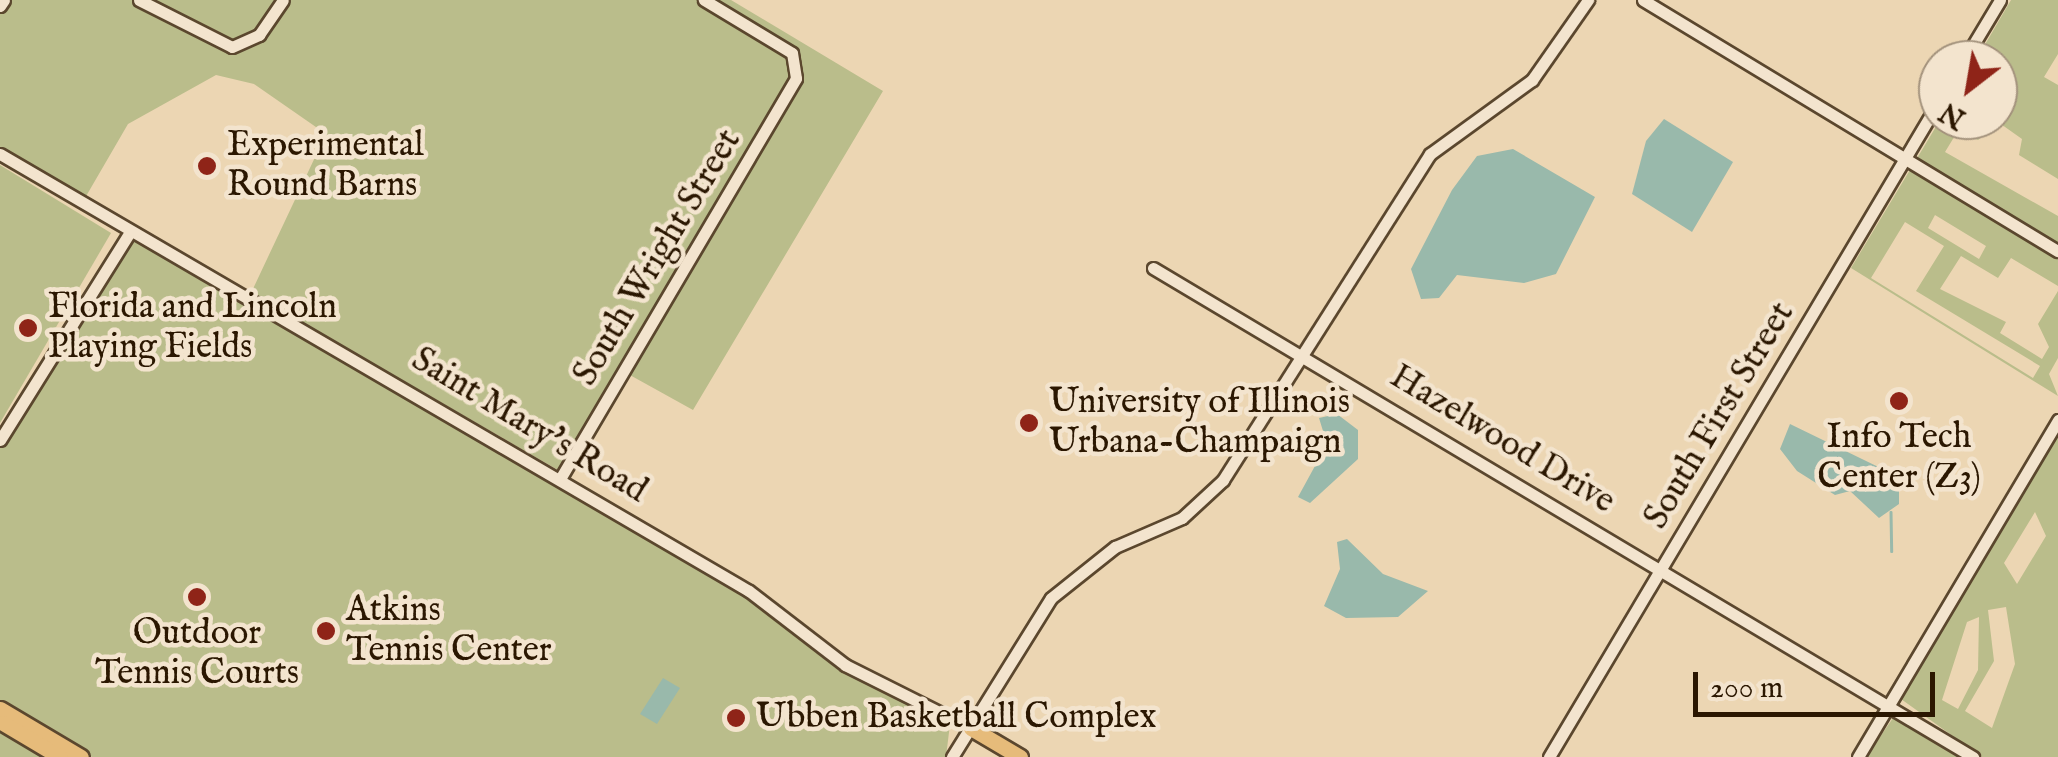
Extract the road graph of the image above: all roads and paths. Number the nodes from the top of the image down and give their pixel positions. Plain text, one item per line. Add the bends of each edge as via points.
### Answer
1 (139, 0) edge
2 (283, 0) edge
3 (704, 0) edge
4 (1588, 0) edge
5 (1643, 0) edge
6 (2000, 0) edge
7 (1976, 40) edge
8 (1918, 136) edge
9 (0, 154) edge
10 (1905, 158) junction
11 (130, 232) junction
12 (2058, 251) edge
13 (1153, 268) dead end
14 (1304, 354) junction
15 (2058, 420) edge
16 (0, 440) edge
17 (560, 478) junction
18 (1662, 566) junction
19 (1890, 705) junction
20 (0, 709) edge
21 (0, 721) edge
22 (970, 728) junction
23 (60, 757) edge
24 (81, 757) edge
25 (952, 757) edge
26 (1020, 757) edge
27 (1549, 757) edge
28 (1858, 757) edge
29 (1974, 757) edge

1 - 2 street via 232,48 259,36
3 - 17 street, South Wright Street via 797,64
4 - 14 street via 1532,80 1430,154
5 - 10 street
6 - 7 street
8 - 10 street, South First Street
9 - 11 street, Saint Mary's Road
10 - 12 street
10 - 18 street, South First Street
11 - 16 street
11 - 17 street, Saint Mary's Road
13 - 14 street, Hazelwood Drive
14 - 18 street, Hazelwood Drive
14 - 22 street via 1222,480 1182,518 1115,547 1051,598
15 - 19 street
17 - 22 street, Saint Mary's Road via 749,591 846,666
18 - 19 street, Hazelwood Drive
18 - 27 street, South First Street
19 - 28 street
19 - 29 street, Hazelwood Drive
20 - 24 main road
21 - 23 main road
22 - 25 street
22 - 26 main road, Saint Mary's Road

